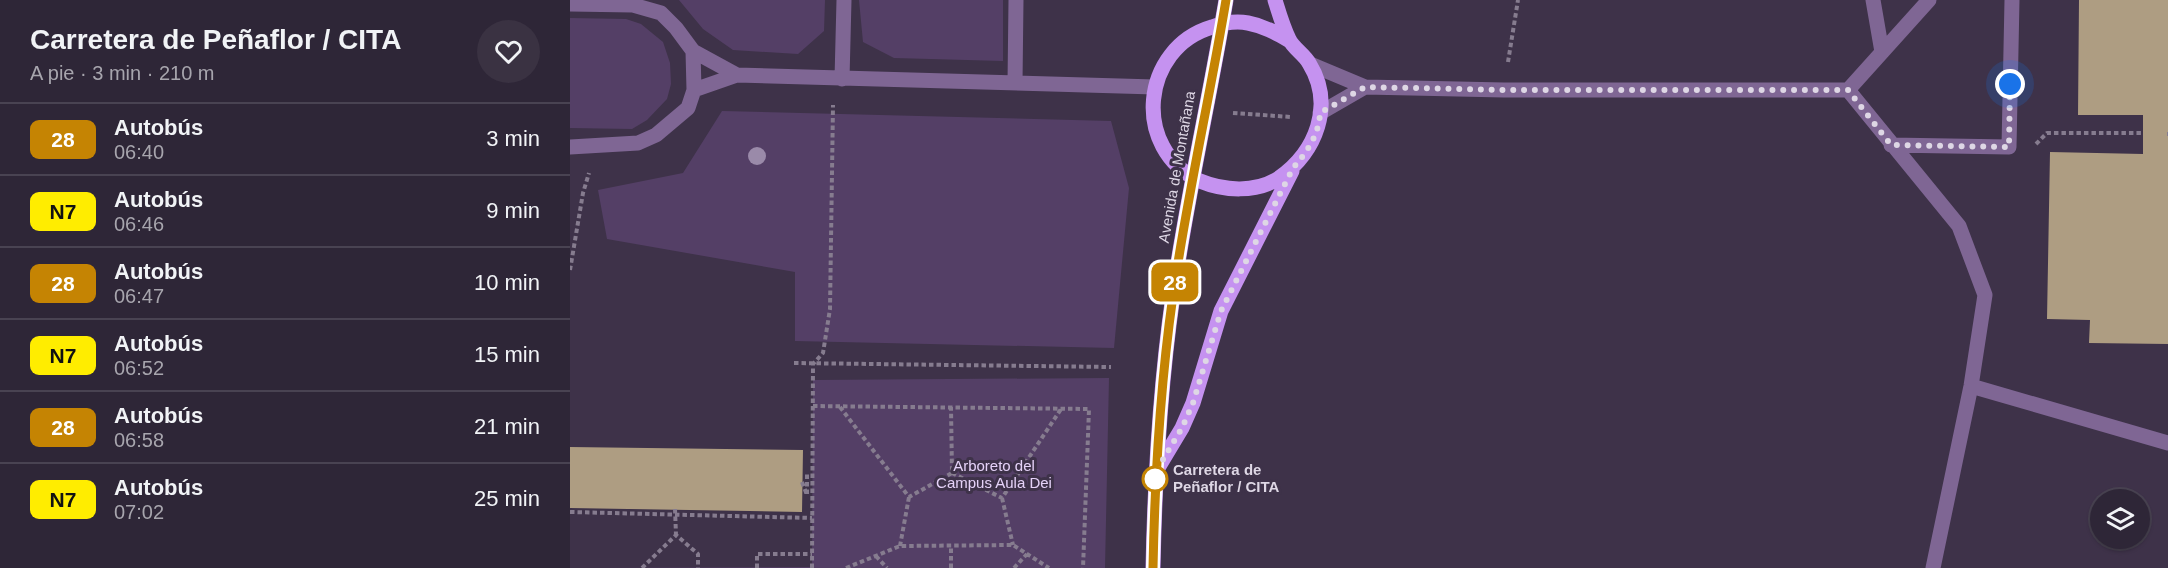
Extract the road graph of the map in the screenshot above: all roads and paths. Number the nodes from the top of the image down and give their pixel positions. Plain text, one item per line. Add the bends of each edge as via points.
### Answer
1 (844, 0) edge
2 (1016, 0) edge
3 (1226, 0) edge
4 (1275, 0) edge
5 (1518, 0) edge
6 (1873, 0) edge
7 (1929, 0) edge
8 (2012, 0) edge
9 (570, 4) edge
10 (1222, 24) junction
11 (1290, 41) junction
12 (693, 51) junction
13 (1882, 52) junction
14 (1310, 64) junction
15 (737, 75) junction
16 (842, 79) junction
17 (1016, 83) junction
18 (1155, 87) junction
19 (1365, 87) junction
20 (694, 90) junction
21 (1504, 90) junction
22 (1848, 90) junction
23 (833, 99) dead end
24 (1206, 107) junction
25 (1320, 116) junction
26 (2142, 133) dead end
27 (1891, 145) junction
28 (570, 147) edge
29 (2032, 148) dead end
30 (1293, 168) junction
31 (600, 171) dead end
32 (1193, 177) junction
33 (570, 270) edge
34 (794, 363) dead end
35 (813, 364) junction
36 (1111, 367) dead end
37 (1971, 386) junction
38 (813, 406) junction
39 (840, 407) junction
40 (951, 407) junction
41 (1061, 409) junction
42 (2168, 443) edge
43 (952, 473) junction
44 (1155, 473) junction
45 (807, 474) dead end
46 (802, 482) dead end
47 (909, 497) junction
48 (1002, 498) junction
49 (675, 509) dead end
50 (570, 512) edge
51 (675, 516) junction
52 (812, 518) junction
53 (676, 536) junction
54 (1013, 545) junction
55 (900, 546) junction
56 (951, 546) junction
57 (812, 554) junction
58 (1027, 554) junction
59 (876, 556) junction
60 (642, 568) edge
61 (698, 568) edge
62 (757, 568) edge
63 (812, 568) edge
64 (846, 568) edge
65 (887, 568) edge
66 (951, 568) edge
67 (1014, 568) edge
68 (1048, 568) edge
69 (1083, 568) edge
70 (1153, 568) edge
71 (1933, 568) edge

1 - 16 lane
2 - 17 lane
3 - 10 main road, Avenida de Montañana
4 - 11 main road
5 - 21 path
6 - 13 lane
7 - 13 lane
8 - 27 lane via 2009,147
9 - 12 lane via 633,5 661,13
10 - 11 main road via 1246,22
10 - 18 main road via 1199,31 1179,45 1163,64
10 - 24 main road, Avenida de Montañana
11 - 14 main road
12 - 15 lane
12 - 20 lane
13 - 22 lane
14 - 19 lane
14 - 25 main road via 1320,96
15 - 16 lane
15 - 20 lane
16 - 17 lane
17 - 18 lane
18 - 32 main road via 1152,106 1160,140 1179,167
19 - 21 lane
19 - 25 lane
20 - 28 lane via 688,108 656,135 638,143
21 - 22 lane
22 - 27 lane
23 - 35 path via 830,309 823,354
24 - 25 path via 1232,113
24 - 32 main road, Avenida de Montañana
25 - 30 main road via 1315,138
26 - 29 path via 2048,133
27 - 37 lane via 1959,226 1985,295
30 - 32 main road via 1275,180 1244,189 1213,186
30 - 44 main road via 1221,311 1193,403
31 - 33 path via 589,172
32 - 44 main road, Avenida de Montañana via 1165,362
34 - 35 path
35 - 36 path
35 - 38 path
37 - 42 lane
37 - 71 lane
38 - 39 path
38 - 52 path
39 - 40 path
39 - 47 path
40 - 41 path
40 - 43 path
41 - 48 path
41 - 69 path via 1089,409
43 - 47 path
43 - 48 path
44 - 70 main road, Avenida de Montañana
45 - 46 path via 807,495
47 - 55 path
48 - 54 path
49 - 51 path
50 - 51 path
51 - 52 path
51 - 53 path
52 - 57 path
53 - 60 path
53 - 61 path via 698,554
54 - 56 path
54 - 58 path
55 - 56 path
55 - 59 path
56 - 66 path
57 - 62 path via 757,554
57 - 63 path
58 - 67 path
58 - 68 path
59 - 64 path
59 - 65 path

